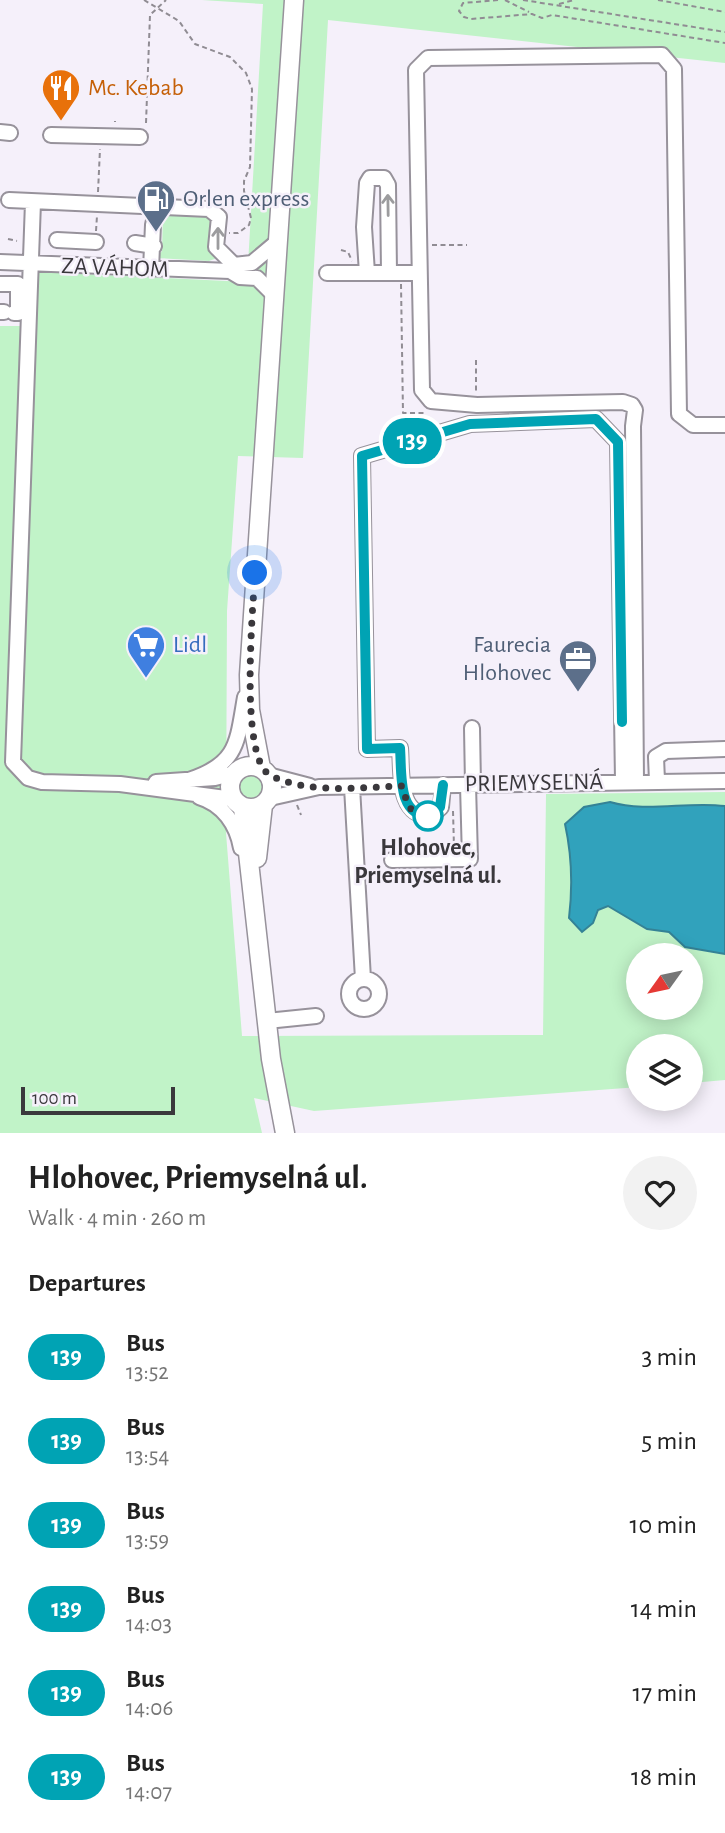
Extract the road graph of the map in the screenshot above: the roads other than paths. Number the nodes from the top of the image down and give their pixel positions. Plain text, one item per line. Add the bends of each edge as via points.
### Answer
1 (294, 0) edge
2 (51, 135) dead end
3 (140, 137) dead end
4 (9, 200) dead end
5 (33, 202) junction
6 (156, 211) junction
7 (57, 240) dead end
8 (96, 242) road end
9 (277, 242) junction
10 (135, 243) dead end
11 (153, 246) junction
12 (0, 262) edge
13 (31, 265) junction
14 (232, 268) junction
15 (151, 269) junction
16 (327, 273) dead end
17 (418, 273) junction
18 (367, 274) junction
19 (395, 278) junction
20 (0, 284) edge
21 (274, 295) junction
22 (6, 312) edge
23 (725, 425) edge
24 (249, 675) junction
25 (472, 728) dead end
26 (725, 749) edge
27 (252, 771) junction
28 (630, 781) junction
29 (657, 781) junction
30 (725, 781) edge
31 (443, 785) junction
32 (471, 785) junction
33 (187, 786) junction
34 (402, 786) junction
35 (318, 787) junction
36 (352, 787) junction
37 (266, 802) junction
38 (238, 803) junction
39 (392, 860) dead end
40 (254, 886) junction
41 (256, 911) junction
42 (363, 979) dead end
43 (316, 1016) dead end
44 (267, 1021) junction
45 (285, 1133) edge

1 - 9 main road
2 - 3 street
4 - 5 street
5 - 6 street
5 - 13 street
6 - 11 street via 159,240
14 -> 6 street via 216,247 219,216 209,209
7 - 8 street
9 - 14 street via 252,263
9 - 21 main road
10 - 11 street
11 - 15 street
12 - 13 street, ZA VÁHOM
13 - 15 street, ZA VÁHOM
13 - 33 street via 13,762 28,778 42,782
14 - 15 street, ZA VÁHOM
14 - 21 street via 240,276 257,278
16 - 18 street
17 - 19 street
17 - 23 street via 416,70 428,58 662,55 674,69 679,414 693,425
17 - 28 street via 422,390 430,401 477,405 623,402 635,410
18 - 19 street
19 -> 18 street via 384,178 370,178 367,183
20 - 22 street via 19,284 18,313
21 - 24 main road
24 - 27 main road
24 - 33 street via 237,744 230,756
25 - 32 street
26 - 29 street via 666,751 656,757
27 - 33 street
27 - 35 street, PRIEMYSELNÁ
27 - 37 main road via 272,788
27 - 38 main road via 230,785
28 - 29 street, PRIEMYSELNÁ
28 - 32 street, PRIEMYSELNÁ
28 - 34 street, PRIEMYSELNÁ via 622,722 618,442 596,419 470,424 362,456 367,749 400,748
29 - 30 street, PRIEMYSELNÁ
31 - 32 street, PRIEMYSELNÁ
31 - 34 street, PRIEMYSELNÁ
31 - 34 street via 440,807 430,816 418,816 409,809
32 - 39 street via 470,859
33 - 38 street
33 - 41 street via 222,810 236,829
34 - 36 street, PRIEMYSELNÁ
35 - 36 street, PRIEMYSELNÁ
35 - 37 street, PRIEMYSELNÁ
36 - 42 street
37 - 38 main road
37 - 40 main road
38 - 40 main road
40 - 41 main road
41 - 44 main road
43 - 44 street
44 - 45 main road

